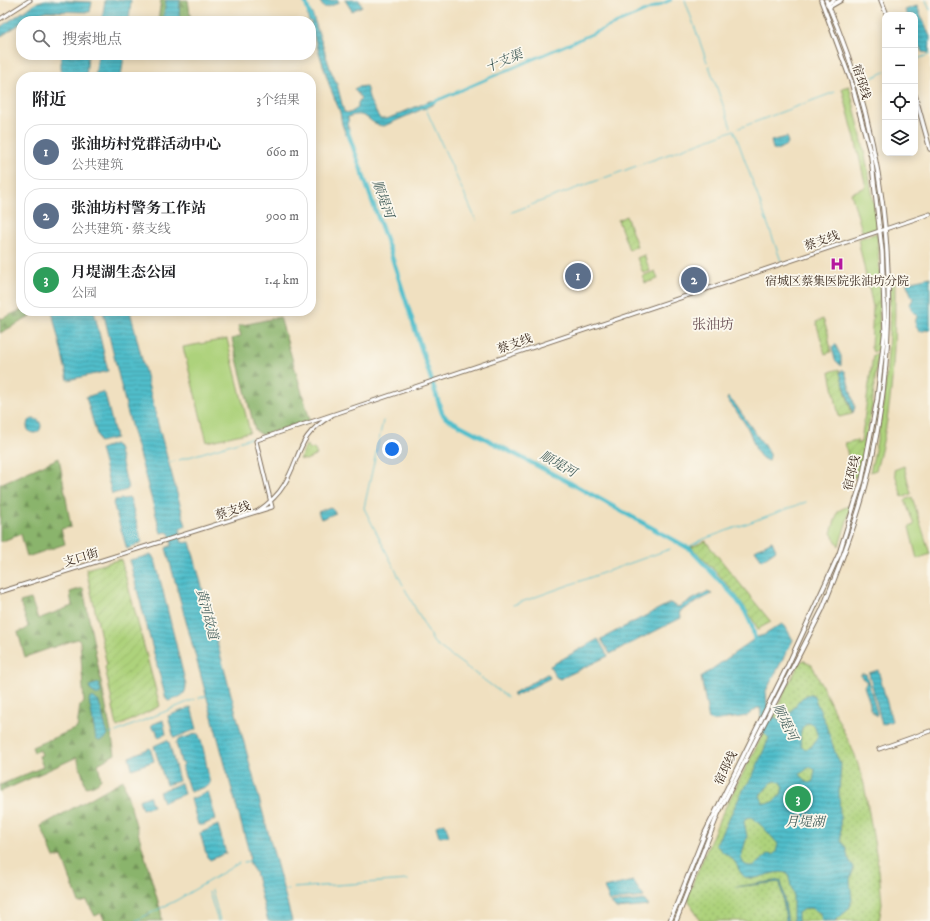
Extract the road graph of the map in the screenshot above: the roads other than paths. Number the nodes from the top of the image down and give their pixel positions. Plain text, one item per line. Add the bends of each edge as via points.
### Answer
1 (30, 0) edge
2 (821, 0) edge
3 (834, 0) edge
4 (841, 0) edge
5 (881, 0) edge
6 (827, 3) edge
7 (886, 12) edge
8 (0, 19) edge
9 (918, 106) edge
10 (930, 149) edge
11 (930, 214) edge
12 (885, 228) junction
13 (880, 230) junction
14 (339, 412) junction
15 (271, 501) junction
16 (251, 515) junction
17 (168, 541) joint
18 (0, 592) edge
19 (930, 731) edge
20 (879, 749) dead end
21 (670, 921) edge
22 (676, 921) edge

1 - 8 street
2 - 13 main road, 宿邳线 via 851,81 871,156
3 - 6 main road
4 - 6 main road
5 - 7 main road
6 - 12 main road, 宿邳线 via 856,82 871,138
9 - 10 main road
11 - 12 street, 蔡支线
12 - 13 street, 蔡支线
12 - 22 main road, 宿邳线 via 888,289 886,360 880,415 856,521 830,591 772,711 718,814
13 - 14 street, 蔡支线
13 - 21 main road, 宿邳线 via 885,329 877,400 862,480 838,554 770,702 705,833
14 - 15 street via 319,424 306,438 284,485
14 - 15 street, 蔡支线 via 256,441
15 - 16 street
15 - 16 street, 蔡支线 via 272,507
16 - 17 street, 蔡支线
17 - 18 street, 支口街
19 - 20 street

